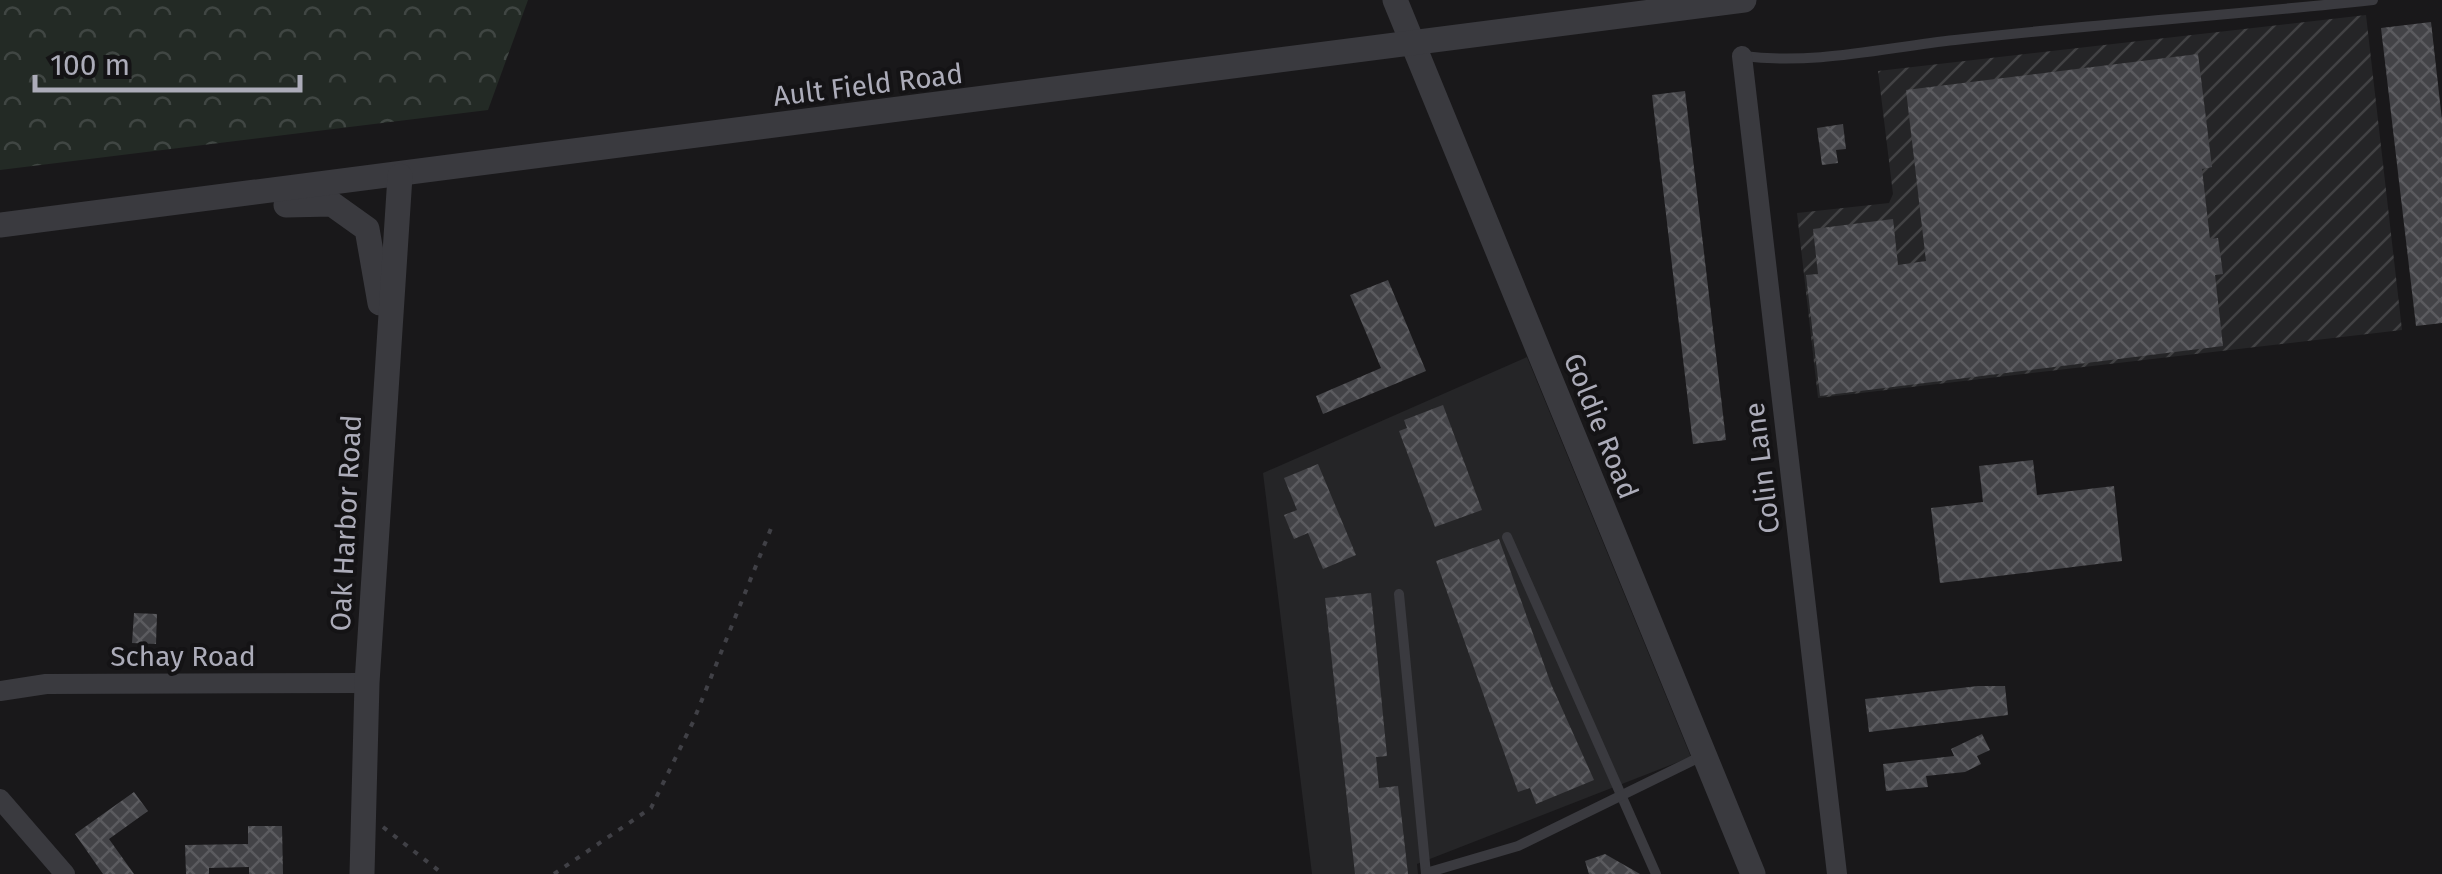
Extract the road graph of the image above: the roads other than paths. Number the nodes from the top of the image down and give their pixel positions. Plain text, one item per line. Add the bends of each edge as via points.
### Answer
1 (1396, 0) edge
2 (1736, 0) edge
3 (1744, 0) edge
4 (2373, 0) edge
5 (1413, 45) junction
6 (1742, 56) joint
7 (400, 176) junction
8 (91, 215) junction
9 (0, 225) edge
10 (386, 346) junction
11 (1506, 537) dead end
12 (1399, 594) dead end
13 (367, 684) junction
14 (0, 691) edge
15 (1704, 755) junction
16 (1622, 798) junction
17 (0, 799) edge
18 (1458, 869) edge
19 (64, 874) edge
20 (362, 874) edge
21 (1426, 874) edge
22 (1656, 874) edge
23 (1752, 874) edge
24 (1837, 874) edge

1 - 5 street, Goldie Road
2 - 3 street, Ault Field Road
2 - 5 street, Ault Field Road
4 - 6 lane via 1952,40 1863,56
5 - 7 street, Ault Field Road
5 - 15 street, Goldie Road
6 - 24 street, Colin Lane
7 - 8 street, Ault Field Road
7 - 10 street, Oak Harbor Road
8 - 9 street, Ault Field Road
8 - 10 street via 313,203 346,210 368,230
10 - 13 street, Oak Harbor Road
11 - 16 lane
12 - 21 lane
13 - 14 street, Schay Road via 46,684
13 - 20 street, Oak Harbor Road
15 - 16 lane
15 - 23 street, Goldie Road
16 - 18 lane
16 - 22 lane
17 - 19 street
18 - 21 lane

